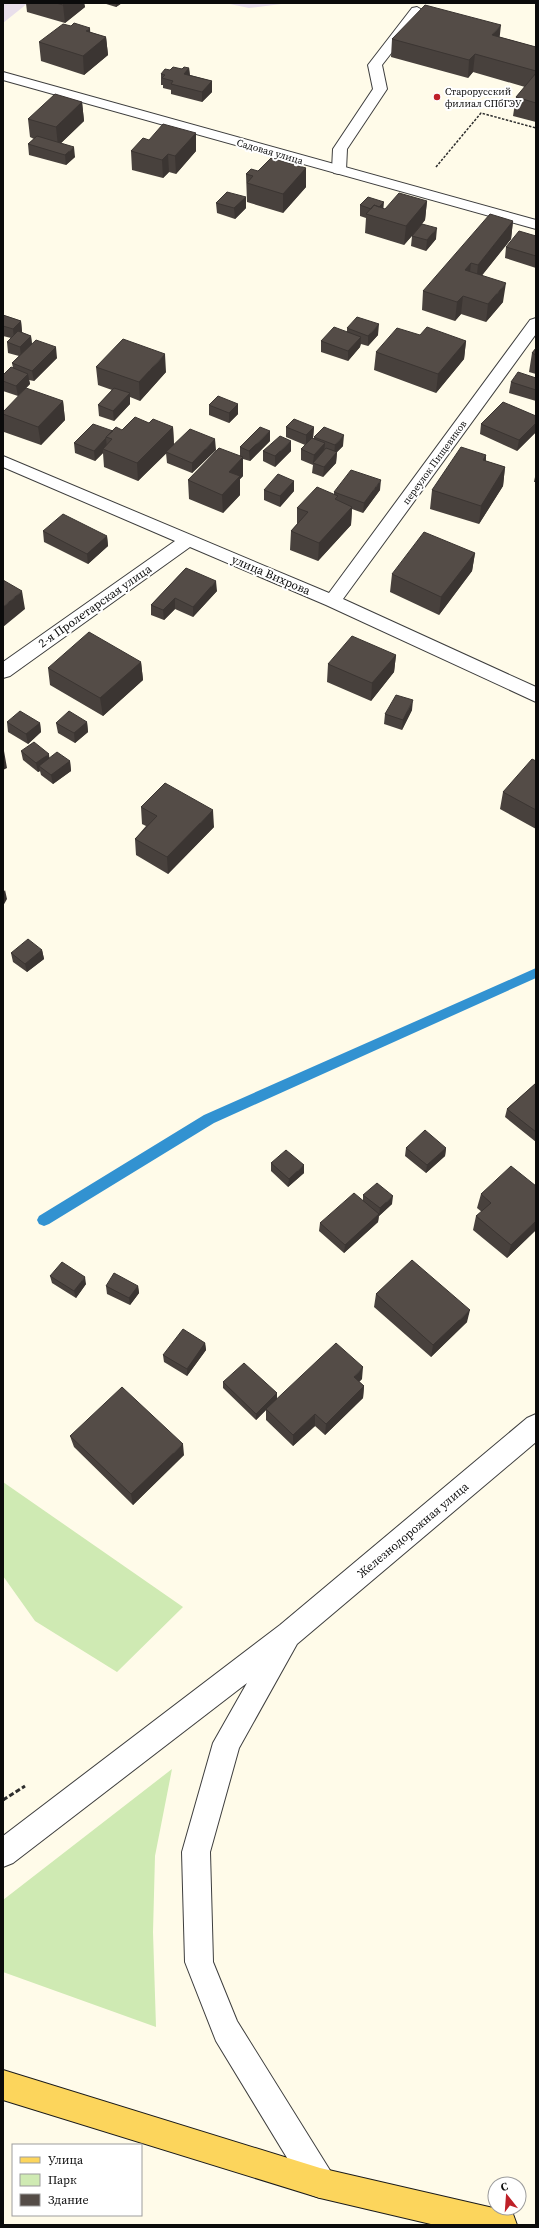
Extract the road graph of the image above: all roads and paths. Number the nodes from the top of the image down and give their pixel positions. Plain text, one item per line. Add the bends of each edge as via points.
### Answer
1 (417, 11) edge
2 (3, 76) edge
3 (536, 128) edge
4 (339, 170) junction
5 (416, 192) junction
6 (536, 225) edge
7 (536, 323) edge
8 (3, 461) edge
9 (188, 540) junction
10 (332, 601) junction
11 (3, 671) edge
12 (536, 695) edge
13 (536, 1426) edge
14 (289, 1634) junction
15 (3, 1853) edge
16 (3, 2085) edge
17 (320, 2183) junction
18 (502, 2225) edge

1 - 4 street via 375,65 380,89 340,149
2 - 4 street, Садовая улица
3 - 5 path via 481,113
4 - 5 street, Садовая улица
5 - 6 street, Садовая улица
7 - 10 street, переулок Пищевиков
8 - 9 street, улица Вихрова
9 - 10 street, улица Вихрова
9 - 11 street, 2-я Пролетарская улица
10 - 12 street, улица Вихрова
13 - 14 street, Железнодорожная улица
14 - 15 street, Железнодорожная улица
14 - 17 street via 227,1743 196,1852 199,1962 226,2031
16 - 17 main road
17 - 18 main road

